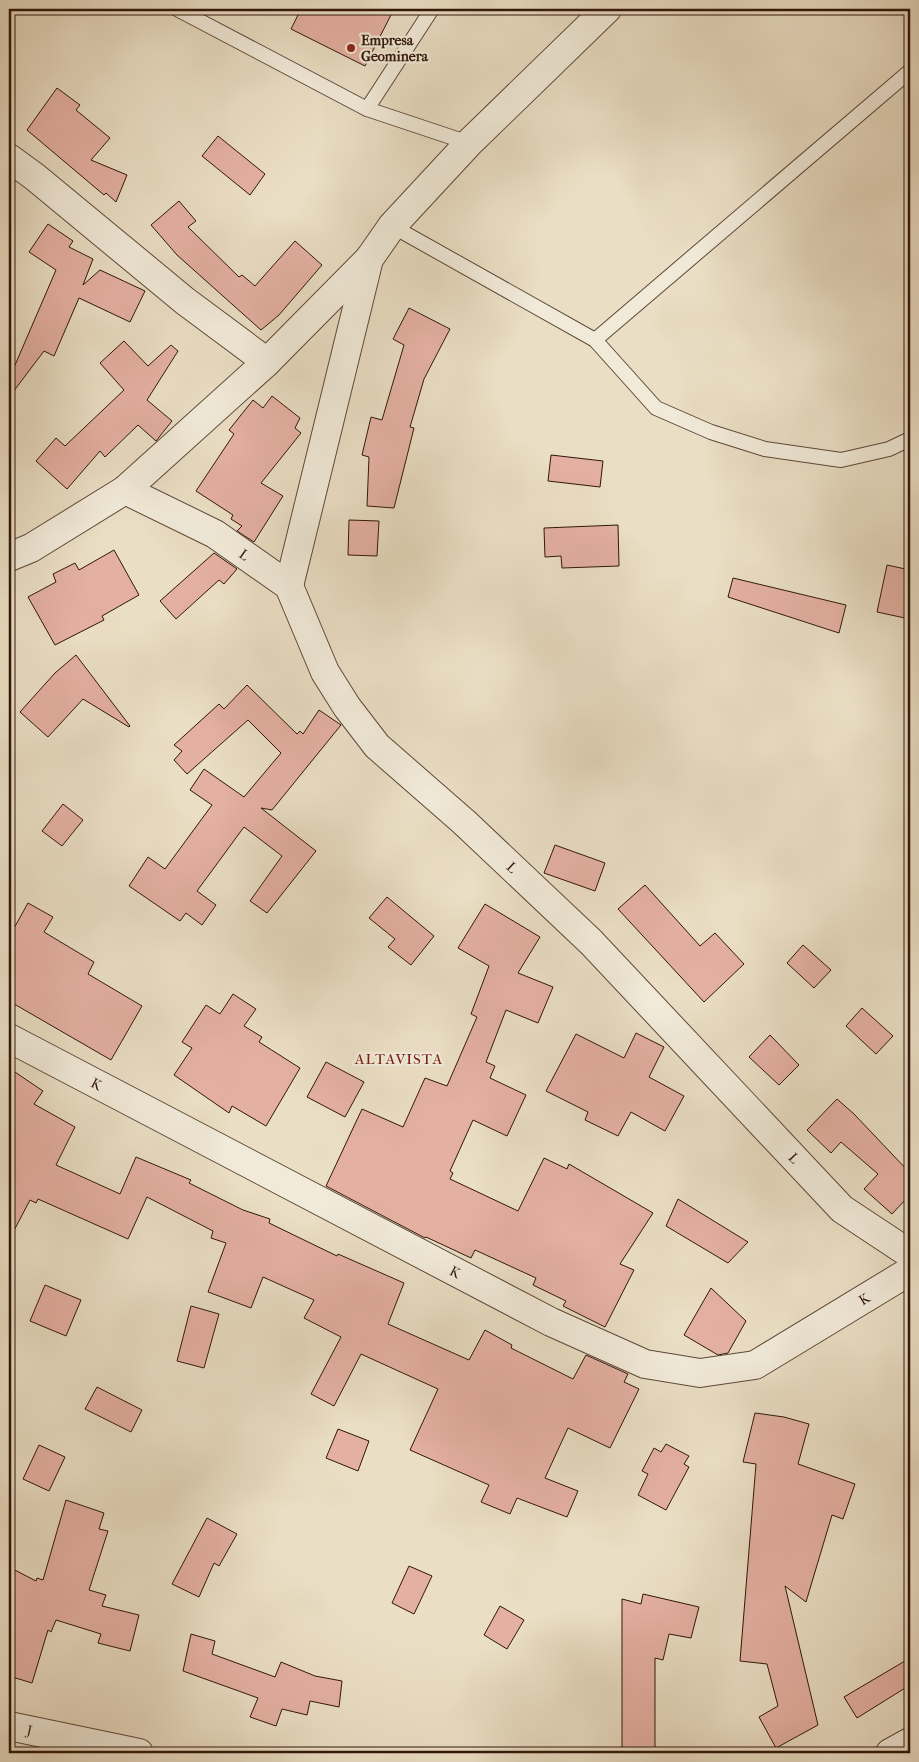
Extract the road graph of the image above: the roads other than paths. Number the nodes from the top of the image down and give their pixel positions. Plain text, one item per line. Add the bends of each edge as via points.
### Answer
1 (177, 9) edge
2 (432, 9) edge
3 (607, 9) edge
4 (910, 71) edge
5 (367, 109) junction
6 (470, 143) junction
7 (9, 158) edge
8 (392, 226) junction
9 (369, 259) junction
10 (595, 340) junction
11 (267, 362) junction
12 (910, 439) edge
13 (125, 490) junction
14 (9, 557) edge
15 (289, 586) junction
16 (9, 1038) edge
17 (910, 1254) edge
18 (910, 1272) edge
19 (9, 1726) edge
20 (910, 1742) edge
21 (139, 1753) edge
22 (890, 1753) edge

1 - 5 lane
2 - 5 lane
3 - 6 street
4 - 10 lane
5 - 6 lane
6 - 8 street
7 - 11 street via 185,301
8 - 9 street
8 - 10 lane
9 - 11 street
9 - 15 street
10 - 12 lane via 656,408 738,441 766,449 841,460 889,449
11 - 13 street
13 - 14 street via 31,548
13 - 15 street, L via 215,534
15 - 17 street, L via 325,672 347,708 377,746 464,822 591,942 842,1209
16 - 18 street, K via 552,1322 645,1364 700,1373 755,1365
19 - 21 street, J
20 - 22 street

